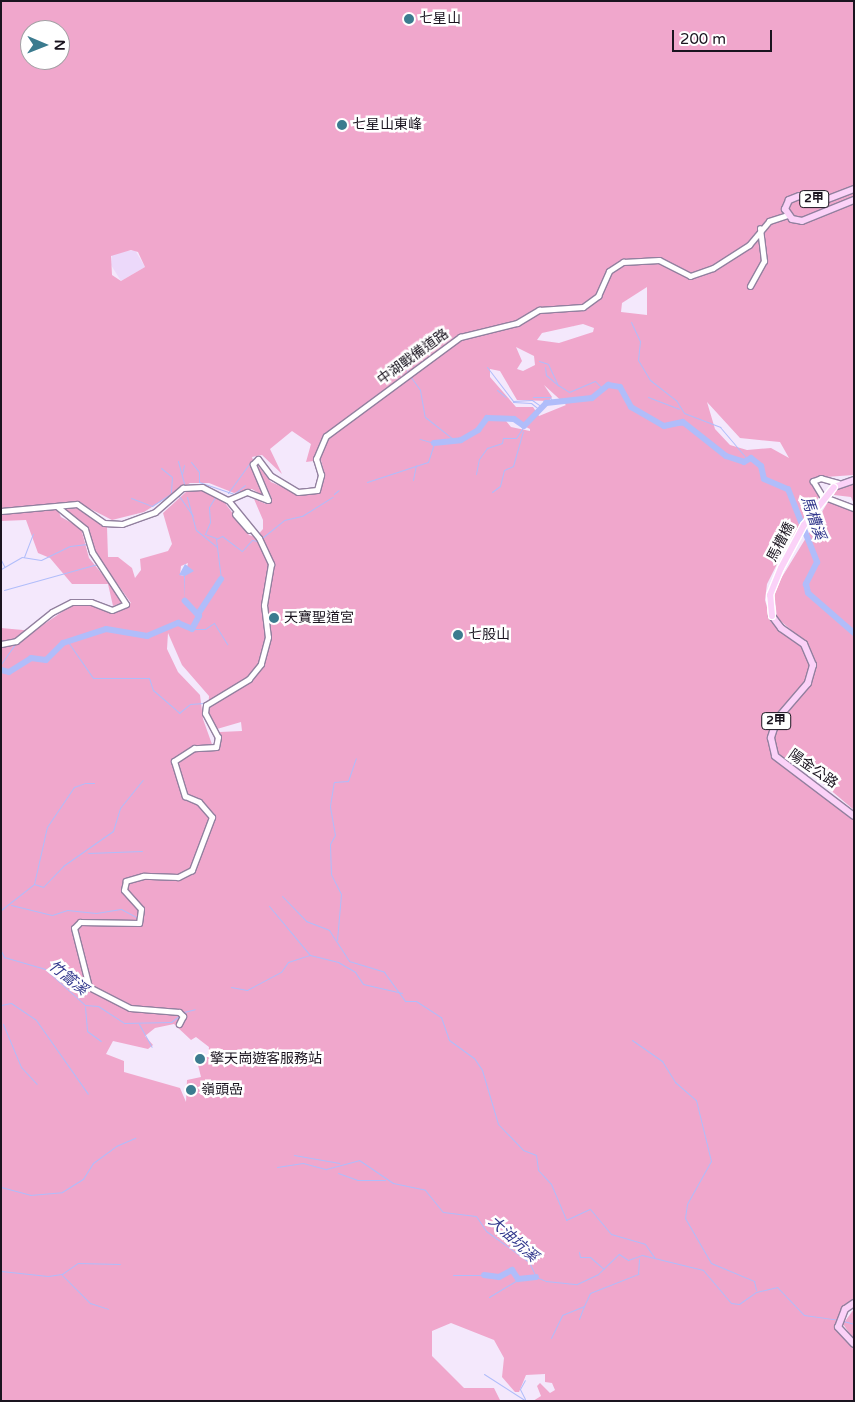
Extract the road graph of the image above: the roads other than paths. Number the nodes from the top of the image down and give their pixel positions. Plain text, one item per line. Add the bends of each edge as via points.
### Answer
1 (854, 189) edge
2 (854, 200) edge
3 (787, 215) junction
4 (760, 228) junction
5 (750, 286) dead end
6 (854, 480) edge
7 (836, 485) junction
8 (228, 500) junction
9 (57, 506) junction
10 (854, 508) edge
11 (1, 511) edge
12 (252, 531) junction
13 (772, 616) joint
14 (1, 644) edge
15 (854, 816) edge
16 (179, 1024) dead end
17 (854, 1303) edge
18 (854, 1344) edge

1 - 3 main road, 2甲 via 826,200 799,196 788,202
2 - 3 main road, 2甲 via 802,221
3 - 4 street, 中湖戰備道路
4 - 5 street via 764,261
4 - 8 street, 中湖戰備道路 via 749,244 713,268 690,276 659,260 623,262 609,271 598,296 583,307 539,310 517,323 460,337 370,399 355,419 329,433 316,459 321,476 317,490 298,492 271,476 258,459 253,464 268,500 248,492
6 - 7 main road
7 - 10 street via 816,478 813,485 831,502
7 - 13 main road, 馬槽橋 / 2甲, bridge via 804,525 781,568 770,595
8 - 9 street via 211,489 184,488 156,512 122,524 104,523 77,504
8 - 12 street
8 - 12 street via 244,525
9 - 11 street
9 - 14 street via 86,529 92,552 126,604 112,610 91,602 72,602 52,612 16,641
12 - 16 street via 272,570 264,605 268,636 261,664 249,679 206,705 205,713 218,736 216,747 194,748 174,761 185,796 199,802 212,817 193,866 178,877 143,876 126,881 124,890 143,913 139,923 80,922 74,928 89,986 130,1008 179,1012 183,1016
13 - 15 main road, 陽金公路 / 2甲 via 780,628 804,644 813,665 808,683 776,720 772,738 775,756
17 - 18 main road via 845,1309 838,1327

